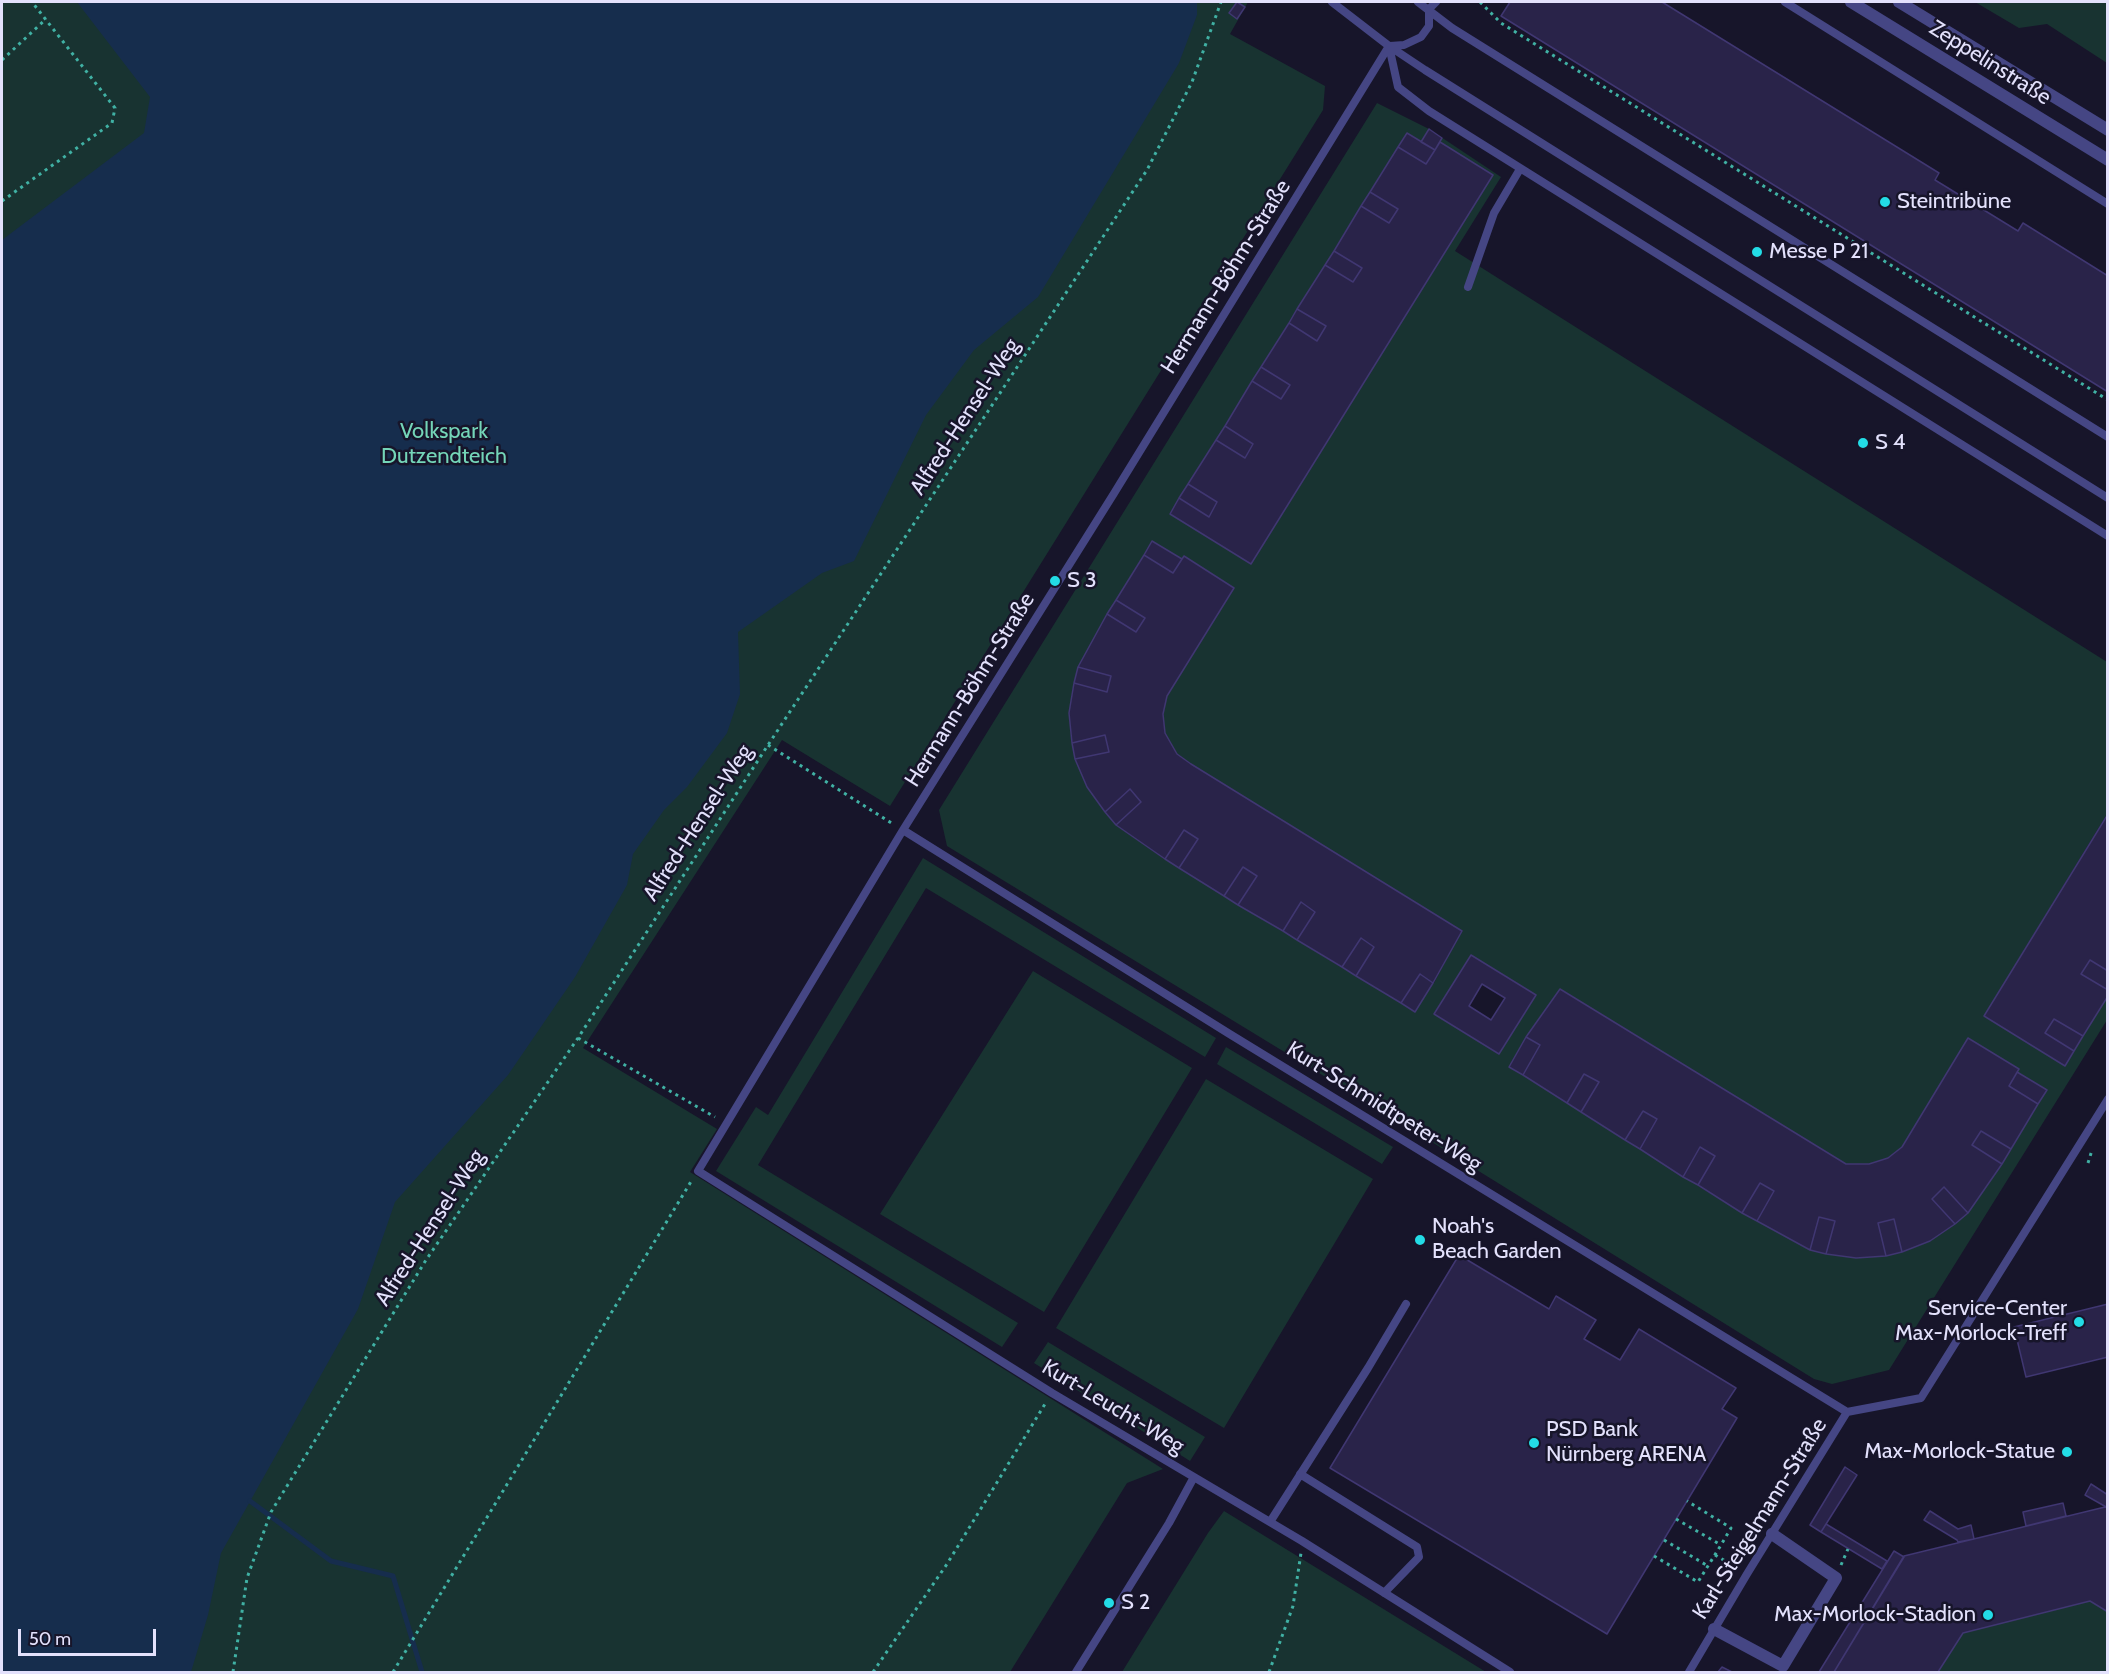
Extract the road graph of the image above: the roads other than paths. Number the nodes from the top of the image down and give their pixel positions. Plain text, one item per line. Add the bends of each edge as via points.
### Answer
1 (1332, 2) edge
2 (1418, 2) edge
3 (1436, 2) edge
4 (1785, 2) edge
5 (1851, 2) edge
6 (1899, 2) edge
7 (1429, 9) junction
8 (1389, 46) junction
9 (2108, 130) edge
10 (2108, 159) edge
11 (1520, 169) junction
12 (2108, 204) edge
13 (1468, 287) dead end
14 (2108, 437) edge
15 (2108, 498) edge
16 (2108, 536) edge
17 (903, 830) junction
18 (2108, 1099) edge
19 (698, 1171) joint
20 (1406, 1304) dead end
21 (1847, 1412) junction
22 (1300, 1474) junction
23 (1194, 1477) junction
24 (1270, 1522) junction
25 (1772, 1534) junction
26 (1384, 1593) junction
27 (1714, 1629) junction
28 (1076, 1672) edge
29 (1510, 1672) edge
30 (1689, 1672) edge

1 - 8 lane
2 - 7 lane
3 - 7 lane
4 - 12 lane
5 - 10 street, Zeppelinstraße
6 - 9 street, Zeppelinstraße
7 - 8 lane via 1430,22 1421,37 1404,45
7 - 14 lane via 1452,28
8 - 11 lane via 1398,87
8 - 15 lane
8 - 17 lane, Hermann-Böhm-Straße
11 - 13 lane via 1494,213
11 - 16 lane
17 - 19 lane, Hermann-Böhm-Straße
17 - 21 lane, Kurt-Schmidtpeter-Weg
18 - 21 lane, Karl-Steigelmann-Straße via 1921,1398
19 - 23 lane, Kurt-Leucht-Weg via 1052,1393
20 - 22 lane
21 - 25 lane, Karl-Steigelmann-Straße
22 - 24 lane
22 - 26 lane via 1417,1547 1419,1557
23 - 24 lane, Kurt-Leucht-Weg
23 - 28 lane
24 - 26 lane, Kurt-Leucht-Weg
25 - 27 lane, Karl-Steigelmann-Straße
25 - 27 street via 1836,1578 1783,1666
26 - 29 lane, Kurt-Leucht-Weg
27 - 30 lane, Karl-Steigelmann-Straße

